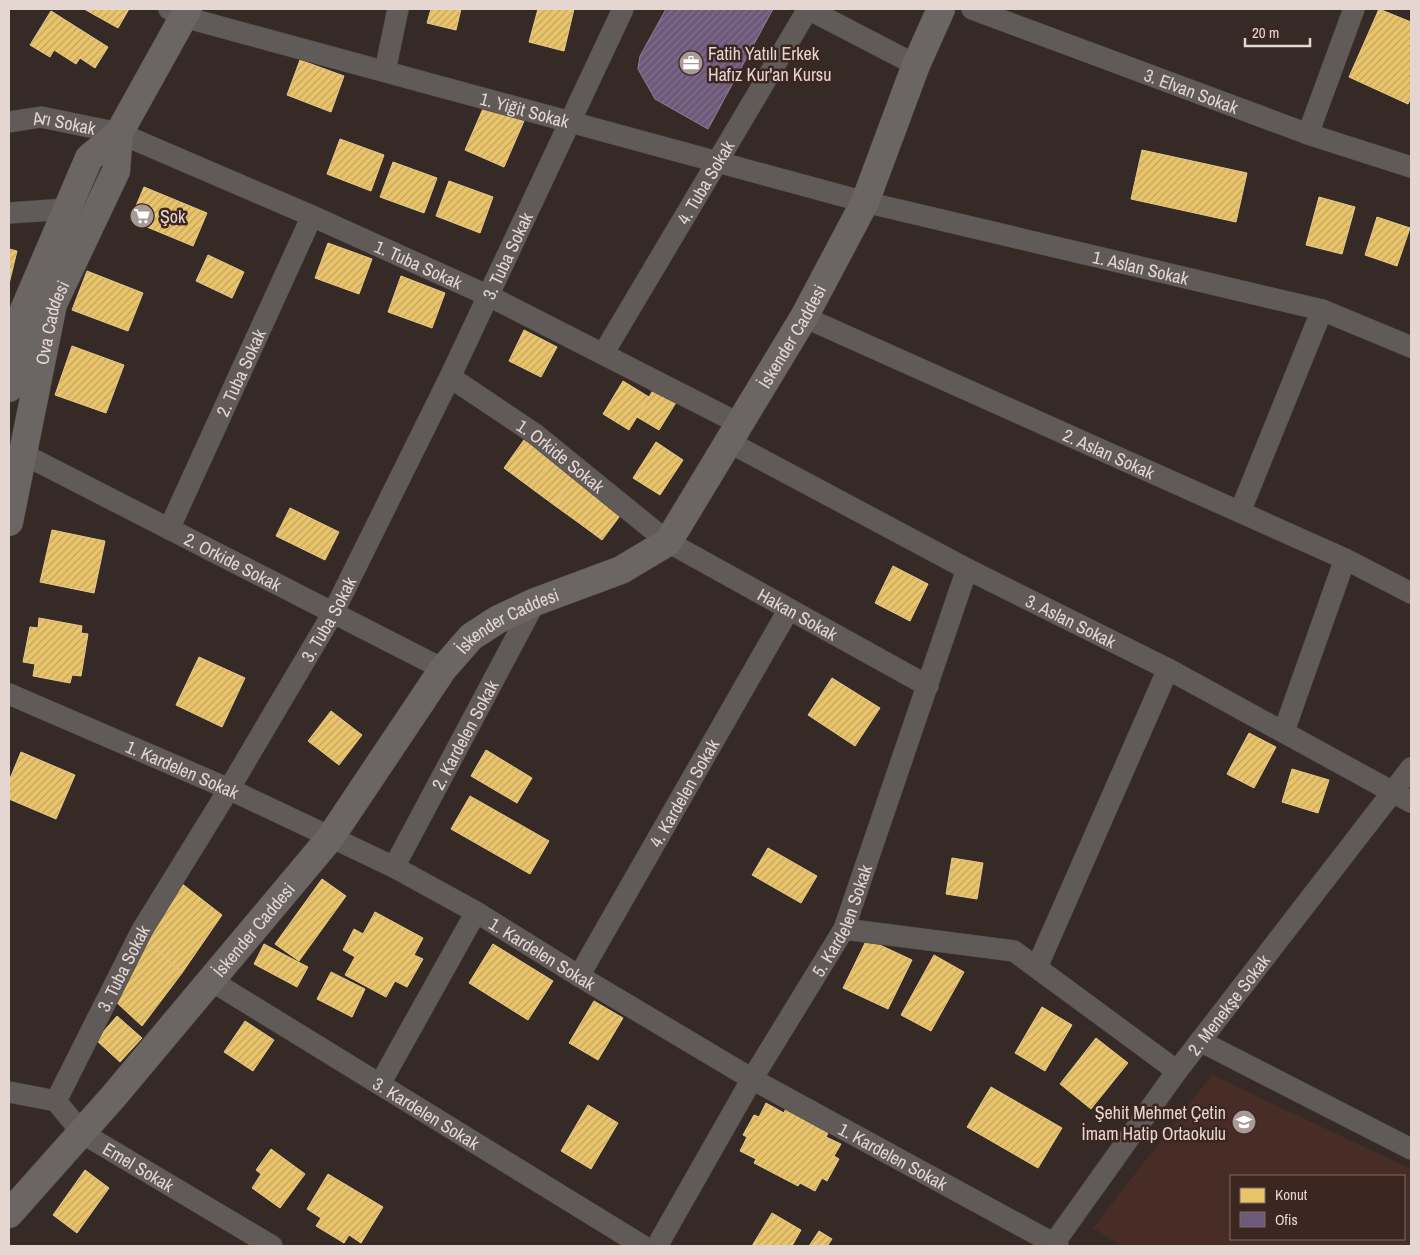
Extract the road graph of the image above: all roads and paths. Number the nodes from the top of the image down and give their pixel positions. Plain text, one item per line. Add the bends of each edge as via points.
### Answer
1 (398, 9) edge
2 (623, 9) edge
3 (808, 9) edge
4 (941, 9) edge
5 (972, 9) edge
6 (1354, 9) edge
7 (180, 11) edge
8 (916, 65) junction
9 (385, 71) junction
10 (9, 122) edge
11 (570, 122) junction
12 (119, 133) junction
13 (1308, 134) junction
14 (717, 161) junction
15 (1411, 167) edge
16 (865, 202) junction
17 (67, 209) junction
18 (9, 213) edge
19 (312, 216) junction
20 (489, 296) junction
21 (1322, 310) junction
22 (804, 317) junction
23 (1411, 347) edge
24 (603, 354) junction
25 (450, 377) junction
26 (9, 388) edge
27 (733, 432) junction
28 (23, 454) junction
29 (1240, 512) junction
30 (9, 522) edge
31 (169, 529) junction
32 (668, 542) junction
33 (1345, 560) junction
34 (967, 569) junction
35 (1411, 593) edge
36 (535, 602) junction
37 (789, 609) junction
38 (333, 613) junction
39 (443, 669) junction
40 (1168, 669) junction
41 (928, 686) junction
42 (9, 694) edge
43 (1284, 731) junction
44 (1411, 768) edge
45 (229, 789) junction
46 (1403, 798) edge
47 (330, 838) junction
48 (394, 867) junction
49 (476, 912) junction
50 (844, 929) junction
51 (1037, 968) junction
52 (579, 976) junction
53 (210, 980) junction
54 (1200, 1041) junction
55 (1177, 1071) junction
56 (752, 1079) junction
57 (380, 1084) junction
58 (9, 1092) edge
59 (56, 1101) junction
60 (82, 1133) junction
61 (1411, 1149) edge
62 (9, 1214) edge
63 (1054, 1245) edge
64 (272, 1246) edge
65 (643, 1246) edge
66 (657, 1246) edge

1 - 9 street
2 - 11 street, 3. Tuba Sokak
3 - 8 street
3 - 14 street, 4. Tuba Sokak
4 - 8 street, İskender Caddesi
5 - 13 street, 3. Elvan Sokak
6 - 13 street
7 - 9 street, 1. Yiğit Sokak
7 - 12 street, Ova Caddesi
8 - 16 street, İskender Caddesi
9 - 11 street, 1. Yiğit Sokak
10 - 12 street, Arı Sokak via 41,117
11 - 14 street, 1. Yiğit Sokak
11 - 20 street, 3. Tuba Sokak
12 - 17 street, Ova Caddesi via 89,158
12 - 19 street, 1. Tuba Sokak
12 - 28 street, Ova Caddesi via 116,171 53,304
13 - 15 street, 3. Elvan Sokak
14 - 16 street, 1. Yiğit Sokak
14 - 24 street, 4. Tuba Sokak
16 - 21 street, 1. Aslan Sokak
16 - 22 street, İskender Caddesi
17 - 18 street
17 - 26 street, Ova Caddesi via 24,310
19 - 20 street, 1. Tuba Sokak
19 - 31 street, 2. Tuba Sokak
20 - 24 street, 1. Tuba Sokak
20 - 25 street, 3. Tuba Sokak
21 - 23 street, 1. Aslan Sokak
21 - 29 street
22 - 27 street, İskender Caddesi
22 - 29 street, 2. Aslan Sokak
24 - 27 street, 1. Tuba Sokak
25 - 32 street, 1. Orkide Sokak via 535,434
25 - 38 street, 3. Tuba Sokak
27 - 32 street, İskender Caddesi
27 - 34 street, 3. Aslan Sokak
28 - 30 street, Ova Caddesi
28 - 31 street, 2. Orkide Sokak
29 - 33 street, 2. Aslan Sokak
31 - 38 street, 2. Orkide Sokak
32 - 36 street, İskender Caddesi via 621,570
32 - 37 street, Hakan Sokak
33 - 35 street, 2. Aslan Sokak
33 - 43 street
34 - 40 street, 3. Aslan Sokak
34 - 41 street, 5. Kardelen Sokak
36 - 39 street, İskender Caddesi via 471,637
36 - 48 street, 2. Kardelen Sokak
37 - 41 street, Hakan Sokak
37 - 52 street, 4. Kardelen Sokak
38 - 39 street, 2. Orkide Sokak
38 - 45 street, 3. Tuba Sokak
39 - 47 street, İskender Caddesi
40 - 43 street, 3. Aslan Sokak
40 - 51 street
41 - 50 street, 5. Kardelen Sokak
42 - 45 street, 1. Kardelen Sokak
43 - 46 street, 3. Aslan Sokak
44 - 46 street, 2. Menekşe Sokak
45 - 47 street, 1. Kardelen Sokak
45 - 59 street, 3. Tuba Sokak via 142,930
46 - 54 street, 2. Menekşe Sokak
47 - 48 street, 1. Kardelen Sokak
47 - 53 street, İskender Caddesi
48 - 49 street, 1. Kardelen Sokak
49 - 52 street, 1. Kardelen Sokak
49 - 57 street
50 - 51 street via 1014,951
50 - 56 street, 5. Kardelen Sokak
51 - 55 street
52 - 56 street, 1. Kardelen Sokak
53 - 57 street, 3. Kardelen Sokak
53 - 60 street, İskender Caddesi
54 - 55 street, 2. Menekşe Sokak
54 - 61 street
55 - 63 street, 2. Menekşe Sokak
56 - 63 street, 1. Kardelen Sokak
56 - 66 street, 5. Kardelen Sokak
57 - 65 street, 3. Kardelen Sokak
58 - 59 street
59 - 60 street, Emel Sokak
60 - 62 street, İskender Caddesi
60 - 64 street, Emel Sokak

